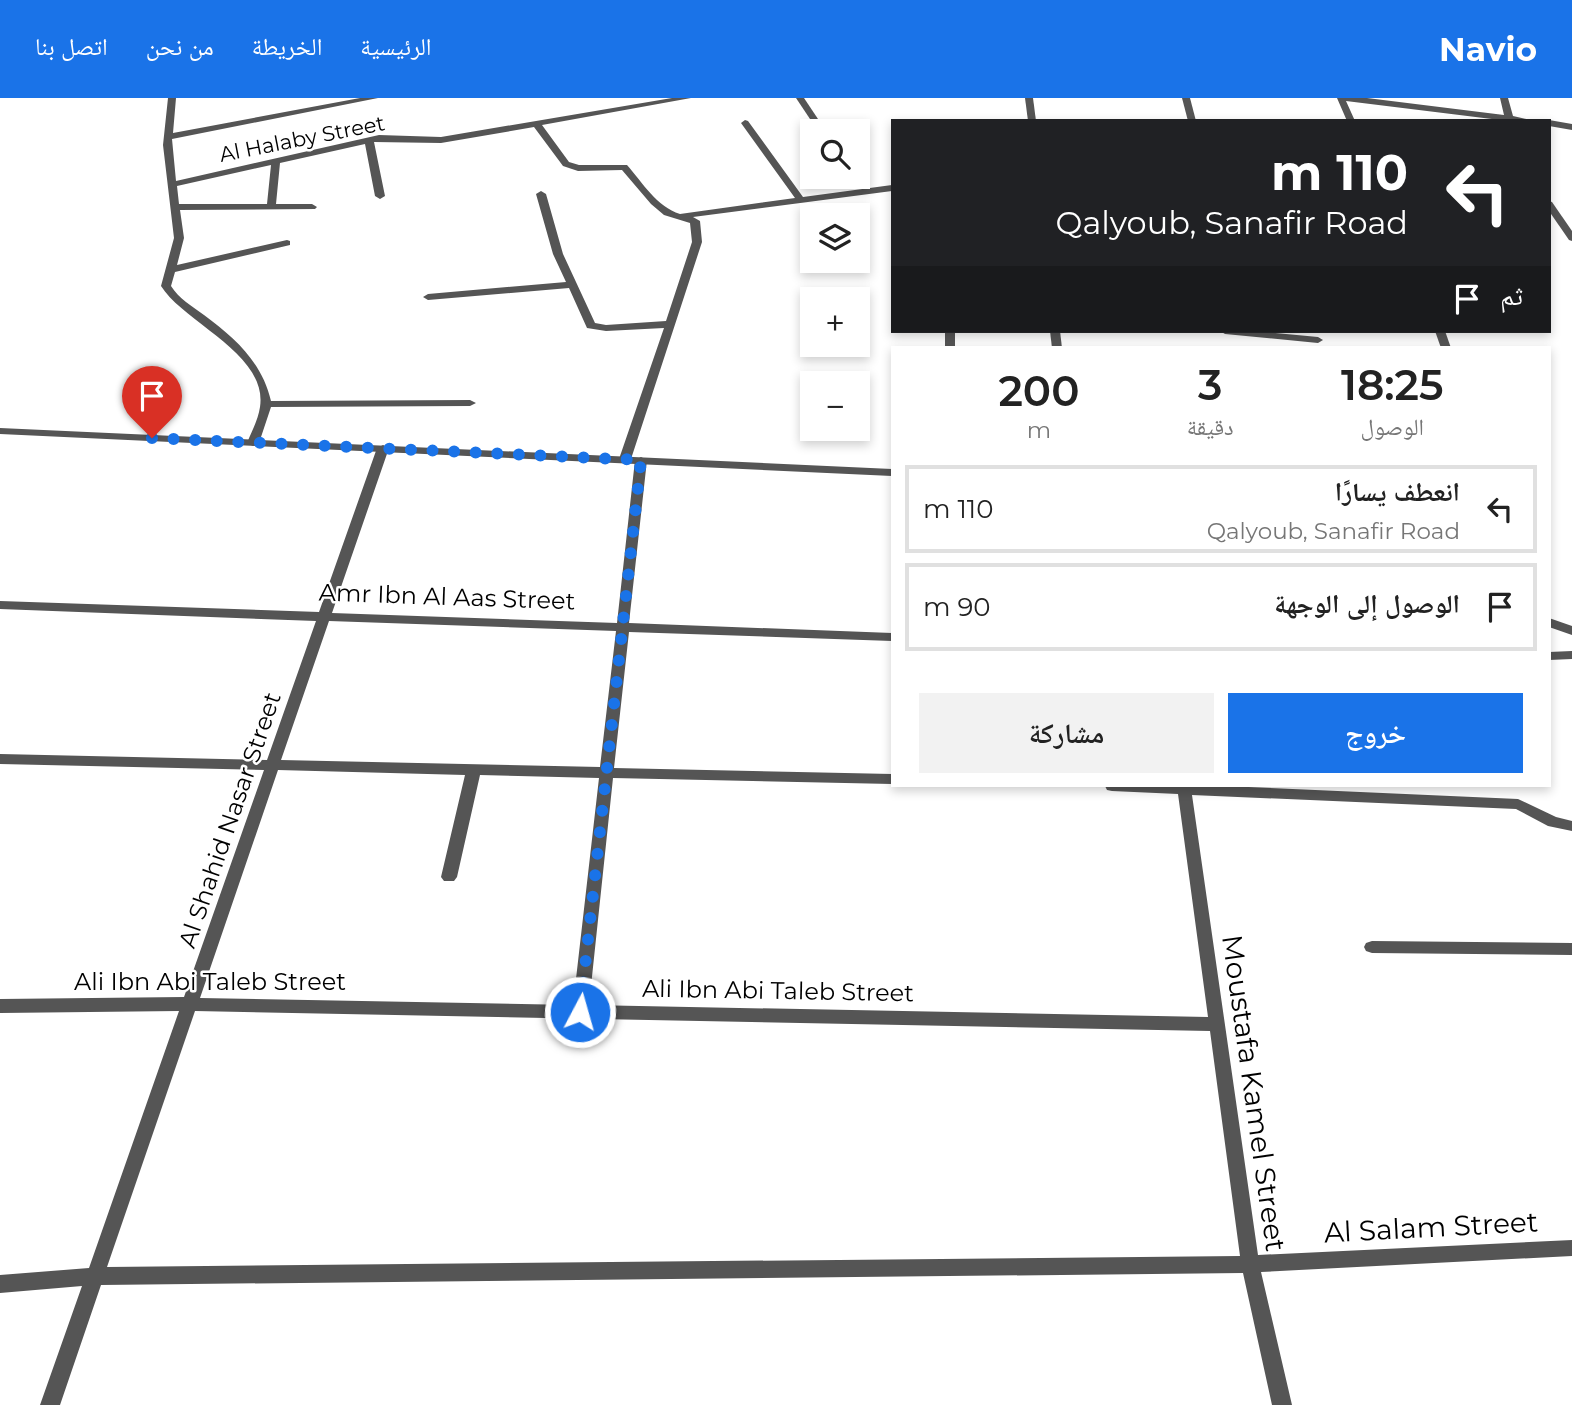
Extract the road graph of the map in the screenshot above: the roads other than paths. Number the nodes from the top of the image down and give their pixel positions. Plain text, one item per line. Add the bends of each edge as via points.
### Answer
1 (172, 98) edge
2 (373, 98) edge
3 (687, 98) edge
4 (800, 98) edge
5 (1029, 98) edge
6 (1186, 98) edge
7 (1344, 98) edge
8 (1504, 98) edge
9 (1394, 101) edge
10 (1509, 117) junction
11 (1489, 118) edge
12 (814, 119) edge
13 (1032, 119) edge
14 (1191, 119) edge
15 (1351, 119) edge
16 (1520, 119) edge
17 (745, 123) dead end
18 (1551, 123) edge
19 (537, 125) junction
20 (1572, 127) edge
21 (167, 137) junction
22 (369, 140) junction
23 (276, 161) junction
24 (173, 184) junction
25 (891, 188) edge
26 (541, 194) dead end
27 (380, 196) dead end
28 (800, 199) junction
29 (176, 207) junction
30 (271, 207) junction
31 (1551, 207) edge
32 (312, 208) dead end
33 (681, 216) junction
34 (1572, 238) edge
35 (287, 243) dead end
36 (169, 270) junction
37 (571, 285) junction
38 (428, 298) dead end
39 (670, 324) junction
40 (1272, 333) edge
41 (1320, 335) edge
42 (470, 402) dead end
43 (266, 404) junction
44 (0, 430) edge
45 (253, 443) junction
46 (383, 448) junction
47 (625, 459) junction
48 (641, 460) junction
49 (891, 473) edge
50 (0, 605) edge
51 (325, 615) junction
52 (1551, 623) edge
53 (622, 626) junction
54 (1572, 631) edge
55 (891, 637) edge
56 (1572, 655) edge
57 (1551, 656) edge
58 (0, 760) edge
59 (273, 764) junction
60 (474, 768) junction
61 (606, 772) junction
62 (891, 779) edge
63 (1185, 787) edge
64 (1572, 826) edge
65 (450, 877) dead end
66 (1372, 947) dead end
67 (1572, 949) edge
68 (190, 1004) junction
69 (0, 1006) edge
70 (580, 1012) junction
71 (1218, 1024) junction
72 (1572, 1248) edge
73 (1250, 1264) junction
74 (96, 1276) junction
75 (0, 1284) edge
76 (50, 1405) edge
77 (1282, 1405) edge

1 - 21 street
2 - 21 street
3 - 19 street, Al Halaby Street
4 - 12 street
5 - 13 street
6 - 14 street
7 - 9 street
7 - 15 street
8 - 10 street
9 - 11 street
10 - 11 street
10 - 16 street
17 - 28 street
18 - 20 street
19 - 22 street, Al Halaby Street via 441,140
19 - 33 street via 566,164 624,167 654,202 667,213
21 - 24 street
22 - 23 street, Al Halaby Street
22 - 27 street
23 - 24 street, Al Halaby Street
23 - 30 street
24 - 29 street
25 - 28 street via 858,187
26 - 37 street
28 - 33 street
29 - 30 street
29 - 36 street via 179,238
30 - 32 street
31 - 34 street
33 - 39 street via 695,221 697,242
35 - 36 street
36 - 43 street via 166,286 173,297 237,348 261,380
37 - 38 street
37 - 39 street via 591,326
39 - 47 street
40 - 41 street
42 - 43 street
43 - 45 street
44 - 45 street
45 - 46 street
46 - 47 street
46 - 51 street, Al Shahid Nasar Street
47 - 48 street
48 - 49 street
48 - 53 street
50 - 51 street, Amr Ibn Al Aas Street
51 - 53 street, Amr Ibn Al Aas Street
51 - 59 street, Al Shahid Nasar Street
52 - 54 street
53 - 55 street, Amr Ibn Al Aas Street
53 - 61 street
56 - 57 street
58 - 59 street
59 - 60 street
59 - 68 street, Al Shahid Nasar Street
60 - 61 street
60 - 65 street
61 - 62 street
61 - 70 street
63 - 64 street via 1518,804
63 - 71 street, Moustafa Kamel Street
66 - 67 street
68 - 69 street, Ali Ibn Abi Taleb Street
68 - 70 street, Ali Ibn Abi Taleb Street
68 - 74 street, Al Shahid Nasar Street
70 - 71 street, Ali Ibn Abi Taleb Street
71 - 73 street, Moustafa Kamel Street
72 - 73 street, Al Salam Street
73 - 74 street, Al Salam Street
73 - 77 street, Moustafa Kamel Street
74 - 75 street
74 - 76 street, Al Shahid Nasar Street

